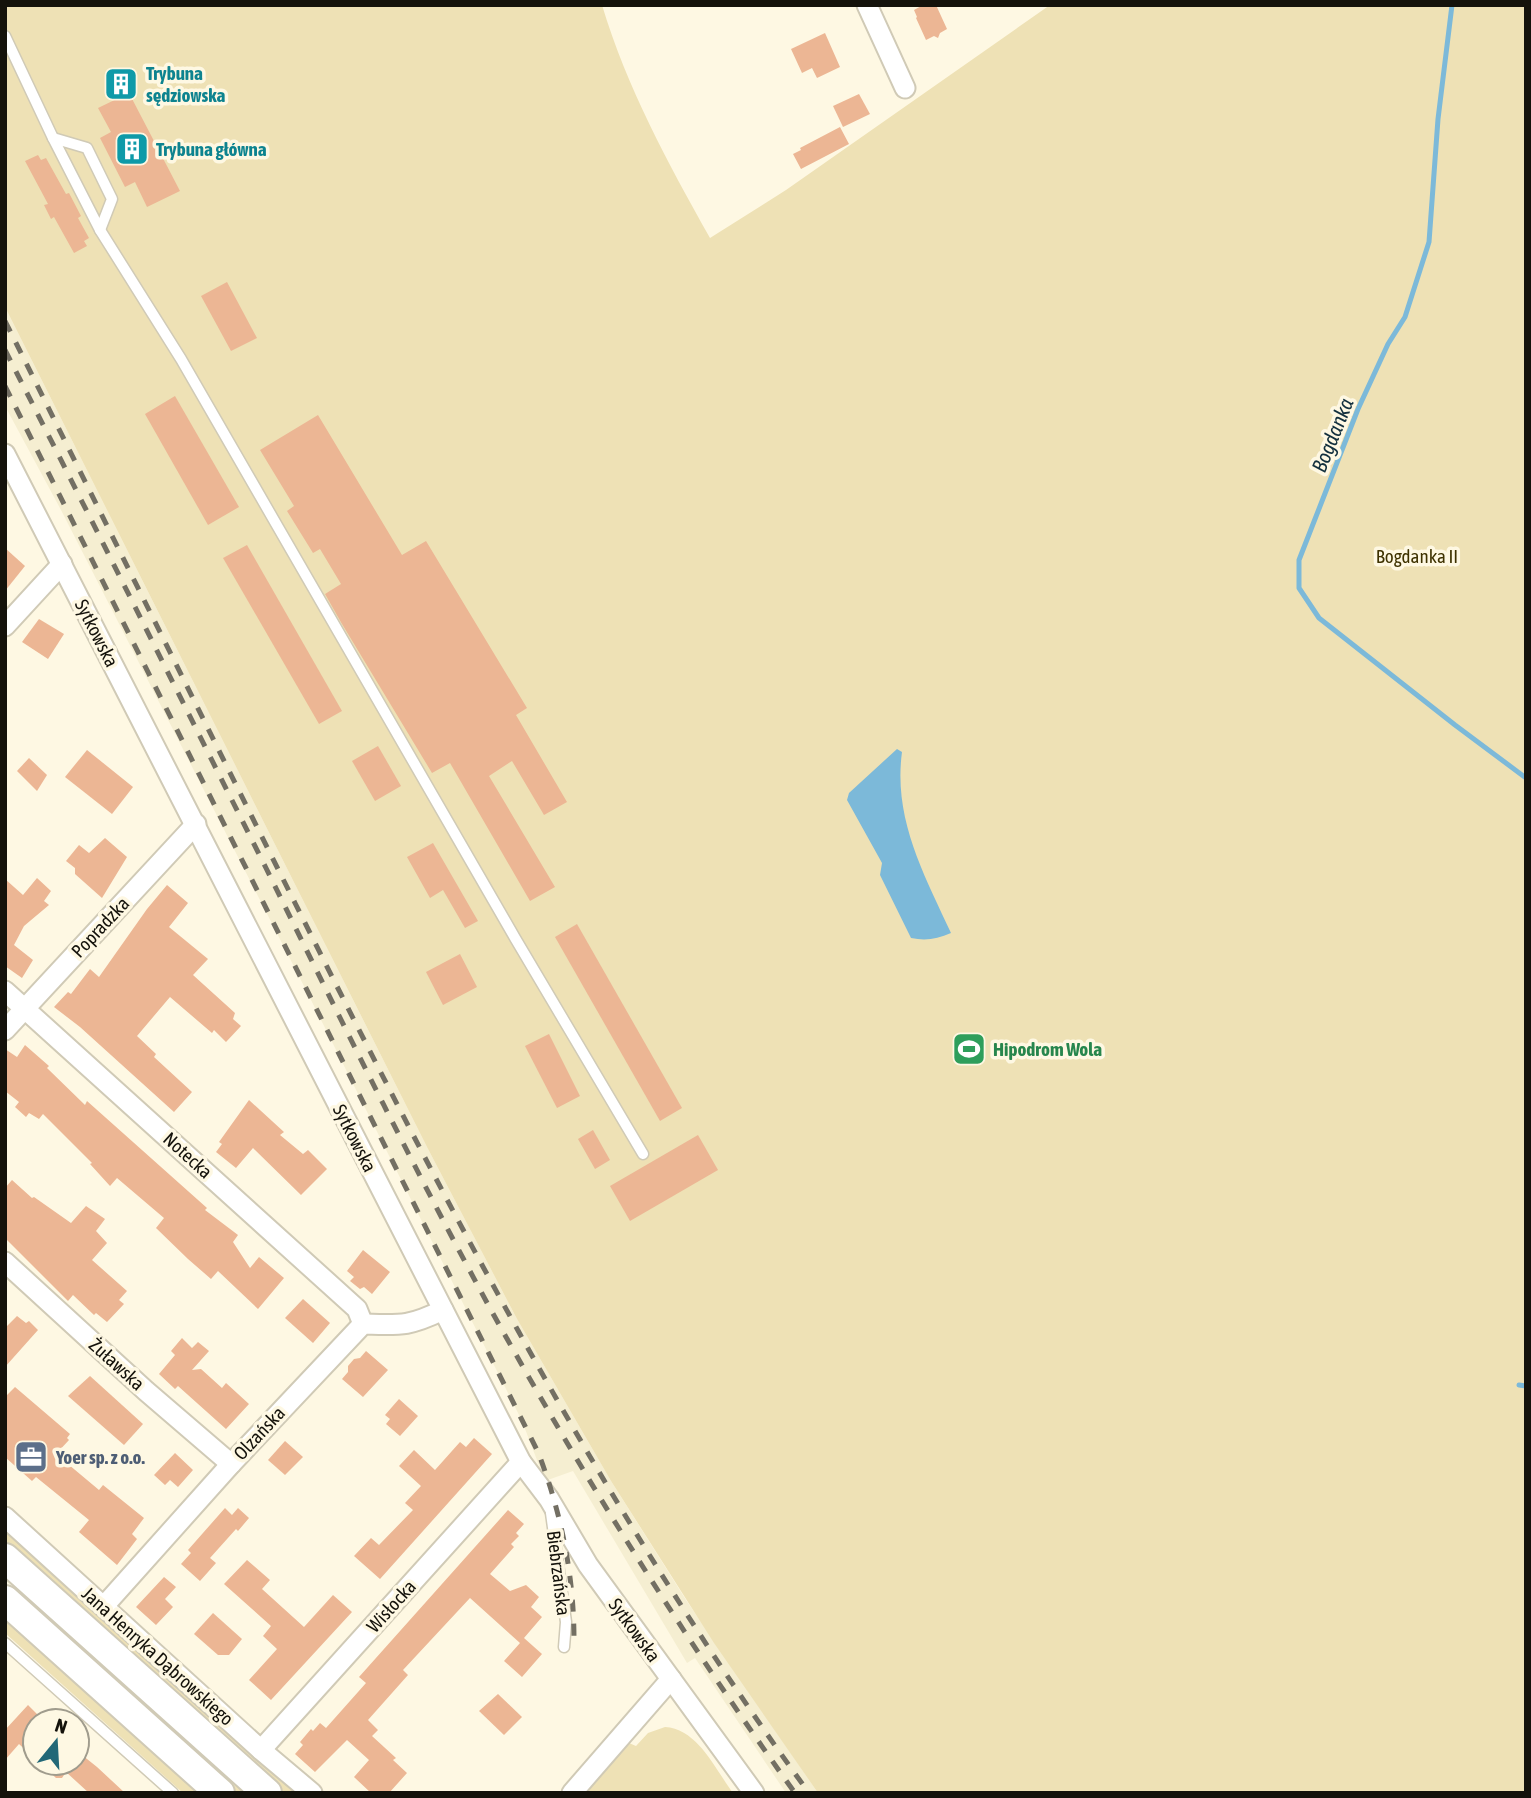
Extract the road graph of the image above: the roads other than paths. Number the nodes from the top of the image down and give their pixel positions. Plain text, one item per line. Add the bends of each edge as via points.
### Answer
1 (867, 5) edge
2 (5, 36) edge
3 (905, 88) dead end
4 (53, 138) junction
5 (100, 230) junction
6 (5, 454) edge
7 (62, 564) junction
8 (5, 626) edge
9 (196, 824) junction
10 (5, 990) edge
11 (25, 1009) junction
12 (5, 1030) edge
13 (643, 1154) dead end
14 (5, 1262) edge
15 (443, 1310) junction
16 (363, 1324) junction
17 (521, 1462) junction
18 (231, 1464) junction
19 (549, 1499) junction
20 (5, 1517) edge
21 (5, 1558) edge
22 (5, 1600) edge
23 (104, 1606) junction
24 (5, 1643) edge
25 (564, 1647) dead end
26 (671, 1679) junction
27 (261, 1750) junction
28 (311, 1792) edge
29 (173, 1793) edge
30 (220, 1793) edge
31 (267, 1793) edge
32 (572, 1793) edge
33 (754, 1793) edge

1 - 3 street
2 - 4 lane
4 - 5 lane
4 - 5 lane via 87,148 112,198
5 - 13 lane via 181,359
6 - 7 street, Sytkowska
7 - 8 street
7 - 9 street, Sytkowska
9 - 11 street, Popradzka
9 - 15 street, Sytkowska
10 - 11 street, Notecka
11 - 12 street, Popradzka
11 - 16 street, Notecka via 357,1309
14 - 18 street, Żuławska
15 - 16 street via 415,1323
15 - 17 street, Sytkowska
16 - 18 street, Olzańska
17 - 19 street, Sytkowska
17 - 27 street, Wisłocka
18 - 23 street, Olzańska
19 - 25 lane, Biebrzańska via 566,1622
19 - 26 street, Sytkowska via 588,1565
20 - 23 street, Jana Henryka Dąbrowskiego
21 - 31 main road, Jana Henryka Dąbrowskiego
22 - 30 main road
23 - 27 street, Jana Henryka Dąbrowskiego
24 - 29 lane
26 - 32 street
26 - 33 street, Sytkowska
27 - 28 street, Jana Henryka Dąbrowskiego

